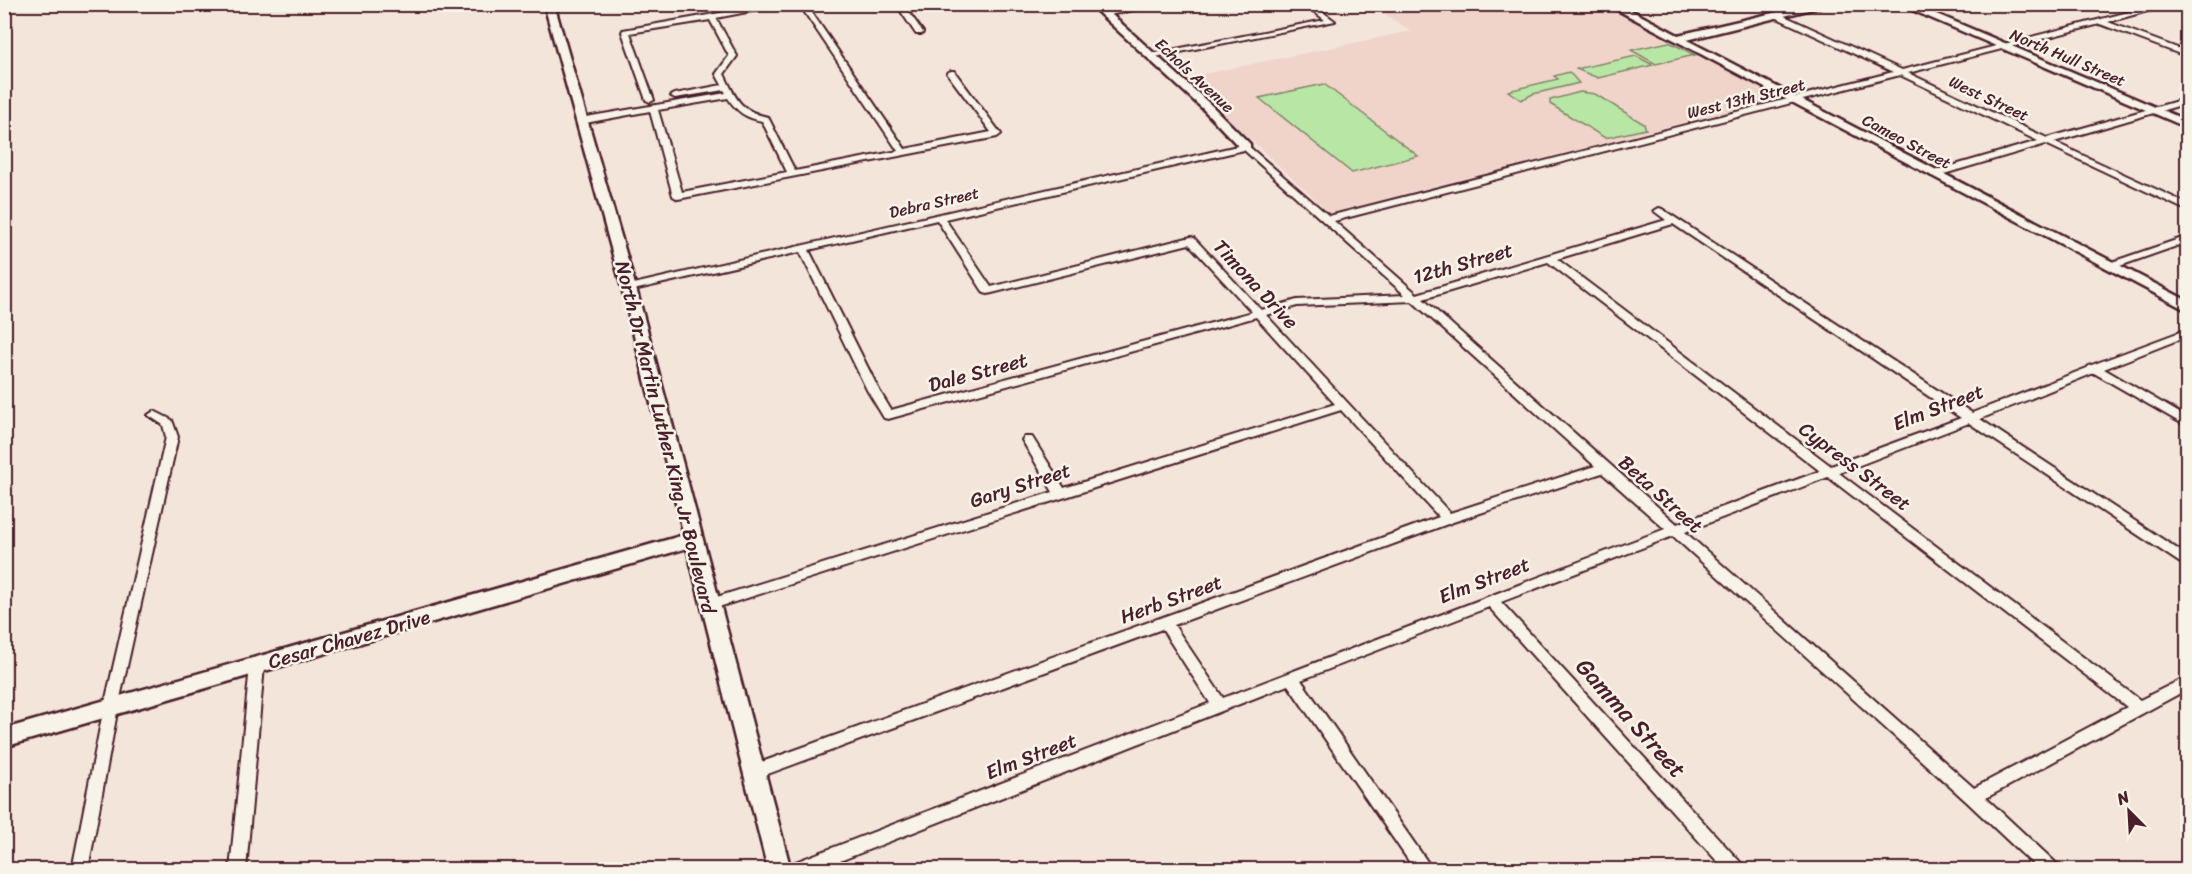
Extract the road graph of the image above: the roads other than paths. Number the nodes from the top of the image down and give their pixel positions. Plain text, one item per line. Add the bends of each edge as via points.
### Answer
1 (549, 4) edge
2 (786, 4) edge
3 (802, 4) edge
4 (899, 4) edge
5 (1094, 4) edge
6 (1160, 4) edge
7 (1307, 4) edge
8 (1611, 4) edge
9 (1827, 4) edge
10 (1903, 4) edge
11 (2169, 4) edge
12 (1104, 14) junction
13 (1778, 15) junction
14 (712, 17) junction
15 (2101, 22) junction
16 (919, 32) dead end
17 (1676, 39) junction
18 (2003, 47) junction
19 (1150, 56) junction
20 (2187, 56) edge
21 (951, 73) dead end
22 (1903, 75) junction
23 (729, 91) junction
24 (1794, 100) junction
25 (2187, 100) edge
26 (651, 104) junction
27 (2152, 110) junction
28 (579, 117) junction
29 (2187, 125) edge
30 (2046, 141) junction
31 (1246, 147) junction
32 (903, 152) junction
33 (792, 174) junction
34 (1934, 174) junction
35 (2187, 208) edge
36 (1659, 211) dead end
37 (939, 216) junction
38 (1329, 219) junction
39 (1674, 221) junction
40 (2187, 239) edge
41 (804, 247) junction
42 (1548, 257) junction
43 (2110, 266) junction
44 (629, 288) junction
45 (1415, 298) junction
46 (2187, 307) edge
47 (1258, 312) junction
48 (2187, 332) edge
49 (2093, 368) junction
50 (1343, 405) junction
51 (154, 415) dead end
52 (1969, 419) junction
53 (2187, 423) edge
54 (1028, 440) dead end
55 (1603, 468) junction
56 (1829, 470) junction
57 (1060, 492) junction
58 (1448, 519) junction
59 (1673, 531) junction
60 (694, 539) junction
61 (2187, 563) edge
62 (1491, 600) junction
63 (710, 605) junction
64 (1165, 622) junction
65 (257, 666) junction
66 (1291, 678) junction
67 (2187, 682) edge
68 (1220, 705) junction
69 (111, 707) junction
70 (2138, 707) junction
71 (4, 738) edge
72 (754, 772) junction
73 (1973, 797) junction
74 (80, 870) edge
75 (238, 870) edge
76 (780, 870) edge
77 (796, 870) edge
78 (1425, 870) edge
79 (1736, 870) edge
80 (2051, 870) edge

1 - 28 street, North Dr Martin Luther King Jr Boulevard
2 - 14 street
3 - 32 street
4 - 16 street
5 - 12 street, Echols Avenue
6 - 12 street
7 - 19 street via 1331,21
8 - 17 street, Cameo Street
9 - 13 street
10 - 18 street, North Hull Street
11 - 15 street, West 13th Street
12 - 19 street, Echols Avenue
13 - 17 street
13 - 22 street, West Street
14 - 23 street via 733,56 720,74
14 - 26 street via 626,32
15 - 18 street, West 13th Street
15 - 20 street
17 - 24 street, Cameo Street
18 - 22 street, West 13th Street
18 - 27 street, North Hull Street
19 - 31 street, Echols Avenue
21 - 32 street via 997,134
22 - 24 street, West 13th Street
22 - 30 street, West Street
23 - 26 street
23 - 33 street via 741,112 765,119
24 - 34 street, Cameo Street
24 - 38 street, West 13th Street
25 - 27 street
26 - 28 street
26 - 33 street via 678,196
27 - 29 street, North Hull Street
27 - 30 street
28 - 44 street, North Dr Martin Luther King Jr Boulevard
30 - 34 street
30 - 35 street, West Street
31 - 37 street, Debra Street
31 - 38 street, Beta Street
32 - 33 street
34 - 43 street, Cameo Street
36 - 39 street
37 - 41 street, Debra Street
37 - 47 street, Timona Drive via 988,291 1191,240
38 - 45 street, Beta Street
39 - 42 street, 12th Street
39 - 52 street
40 - 43 street
41 - 44 street, Debra Street
41 - 47 street, Dale Street via 888,415
42 - 45 street, 12th Street
42 - 56 street, Cypress Street
43 - 46 street, Cameo Street
44 - 60 street, North Dr Martin Luther King Jr Boulevard
45 - 47 street, 12th Street via 1297,303
45 - 55 street, Beta Street
47 - 50 street, Timona Drive
48 - 49 street, Elm Street
49 - 52 street, Elm Street
49 - 53 street
50 - 57 street, Gary Street
50 - 58 street, Timona Drive
51 - 69 street via 168,423 172,437
52 - 56 street, Elm Street
52 - 61 street
54 - 57 street
55 - 58 street, Herb Street
55 - 59 street, Beta Street
56 - 59 street, Elm Street
56 - 70 street, Cypress Street
57 - 63 street, Gary Street
58 - 64 street, Herb Street
59 - 62 street, Elm Street
59 - 73 street, Beta Street
60 - 63 street, North Dr Martin Luther King Jr Boulevard
60 - 65 street, Cesar Chavez Drive
62 - 66 street, Elm Street
62 - 79 street, Gamma Street
63 - 72 street, North Dr Martin Luther King Jr Boulevard
64 - 68 street
64 - 72 street, Herb Street
65 - 69 street, Cesar Chavez Drive
65 - 75 street
66 - 68 street, Elm Street
66 - 78 street
67 - 70 street
68 - 77 street, Elm Street
69 - 71 street, Cesar Chavez Drive
69 - 74 street
70 - 73 street
72 - 76 street, North Dr Martin Luther King Jr Boulevard
73 - 80 street, Beta Street

